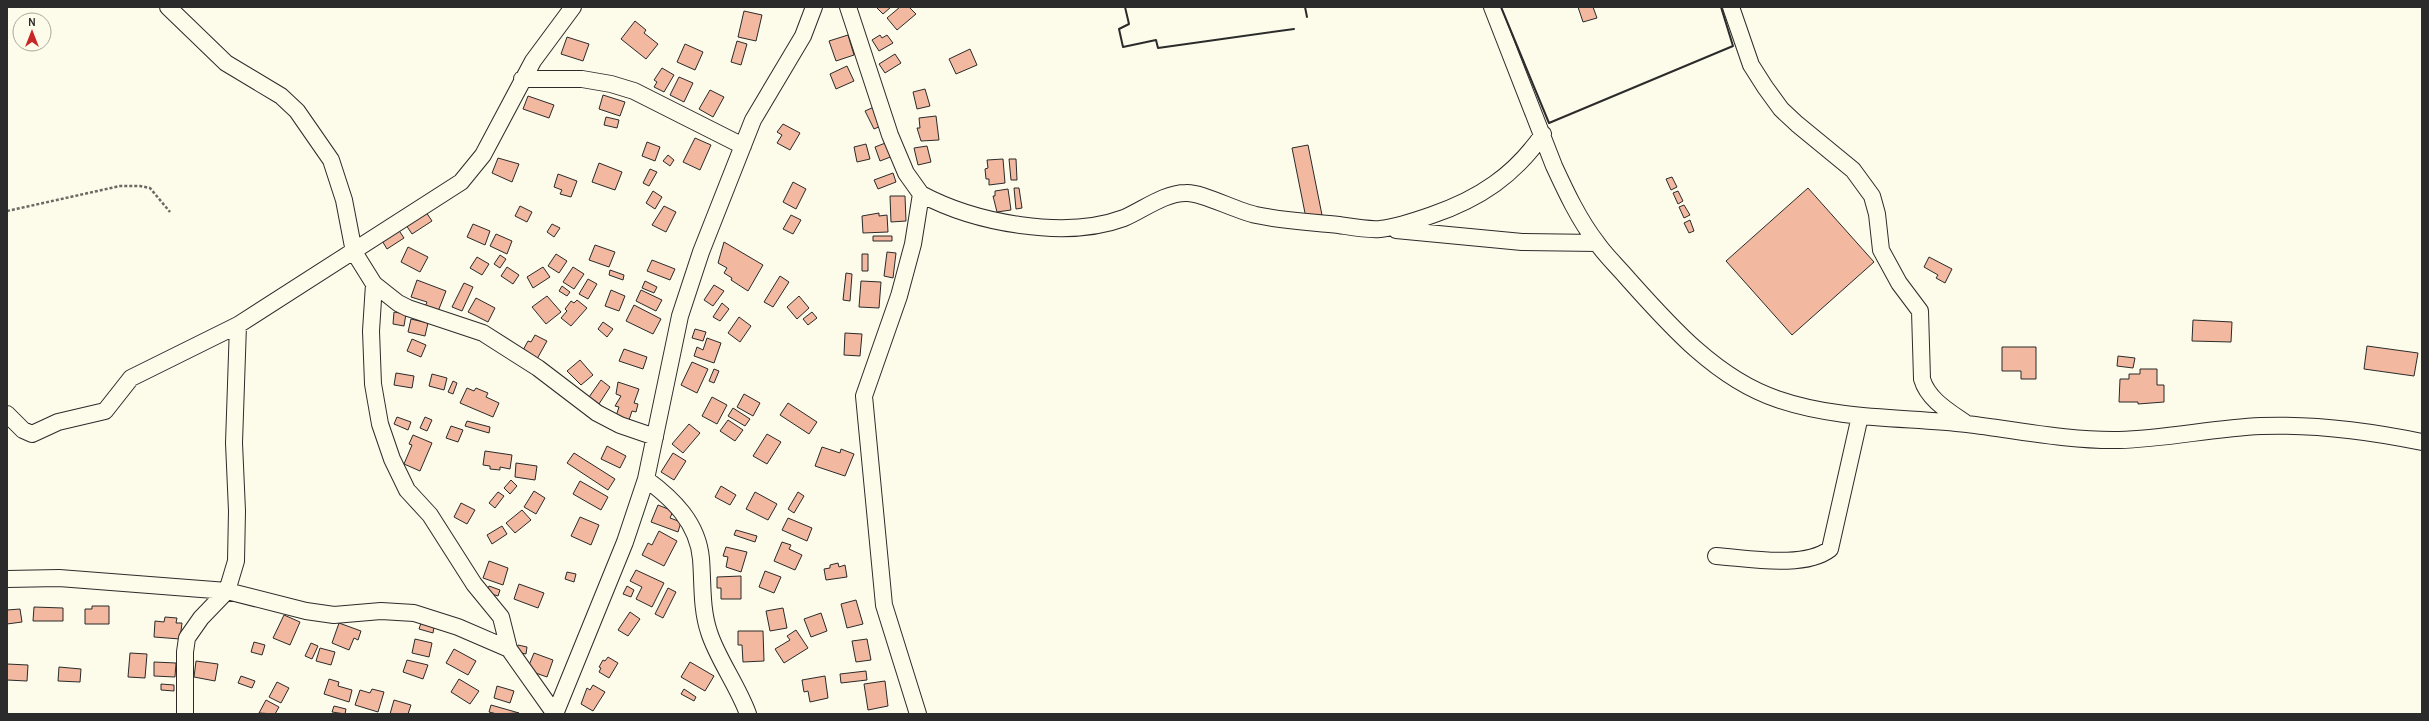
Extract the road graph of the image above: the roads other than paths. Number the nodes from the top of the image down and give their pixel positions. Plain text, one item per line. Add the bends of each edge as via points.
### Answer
1 (168, 7) edge
2 (573, 7) edge
3 (814, 7) edge
4 (848, 7) edge
5 (1492, 7) edge
6 (1731, 7) edge
7 (522, 79) junction
8 (1543, 134) junction
9 (743, 146) junction
10 (921, 194) junction
11 (1379, 229) junction
12 (1597, 243) junction
13 (354, 252) junction
14 (374, 284) junction
15 (238, 325) junction
16 (7, 414) edge
17 (1860, 416) junction
18 (1967, 424) junction
19 (655, 437) junction
20 (2422, 442) edge
21 (646, 479) junction
22 (1716, 556) dead end
23 (7, 579) edge
24 (227, 591) junction
25 (509, 650) junction
26 (185, 714) edge
27 (555, 714) edge
28 (748, 714) edge
29 (918, 714) edge

1 - 13 street via 226,63 282,96 297,112 331,160 344,200
2 - 7 street
3 - 9 street via 803,36 765,97
4 - 10 street via 892,140 906,173
5 - 8 street
6 - 18 street via 1752,65 1765,88 1781,109 1836,154 1866,186 1876,206 1881,250 1899,283 1920,311 1922,380 1925,388 1930,395
7 - 9 street via 582,80 611,84 640,95
7 - 13 street via 483,155 468,176
8 - 11 street via 1514,170 1479,196 1418,220
8 - 12 street via 1565,190
9 - 19 street via 688,287
10 - 11 street via 944,206 966,213 1041,226 1072,228 1109,222 1166,198 1188,193 1256,215
10 - 29 street via 913,244 899,296 864,396 884,605
11 - 12 street via 1522,242
12 - 17 street via 1673,326 1732,377 1776,399 1808,408
13 - 14 street
13 - 15 street
14 - 19 street via 408,308 483,333 538,368 597,413 620,425
14 - 25 street via 371,331 373,384 375,403 388,448 407,490 430,515 474,584 501,617
15 - 16 street via 131,378 122,387 110,407 98,414 58,422 32,434 23,430
15 - 24 street via 234,443 236,561
17 - 18 street
17 - 22 street via 1830,548 1822,555 1811,559
18 - 20 street via 2050,435 2116,440 2148,439 2261,426 2310,427 2380,434
19 - 21 street
21 - 27 street via 624,542
21 - 28 street via 678,507 696,535 701,558 704,614 709,634
23 - 24 street via 59,578
24 - 25 street via 320,614 350,615 395,611 414,613 458,627
24 - 26 street via 201,618 187,638
25 - 27 street

